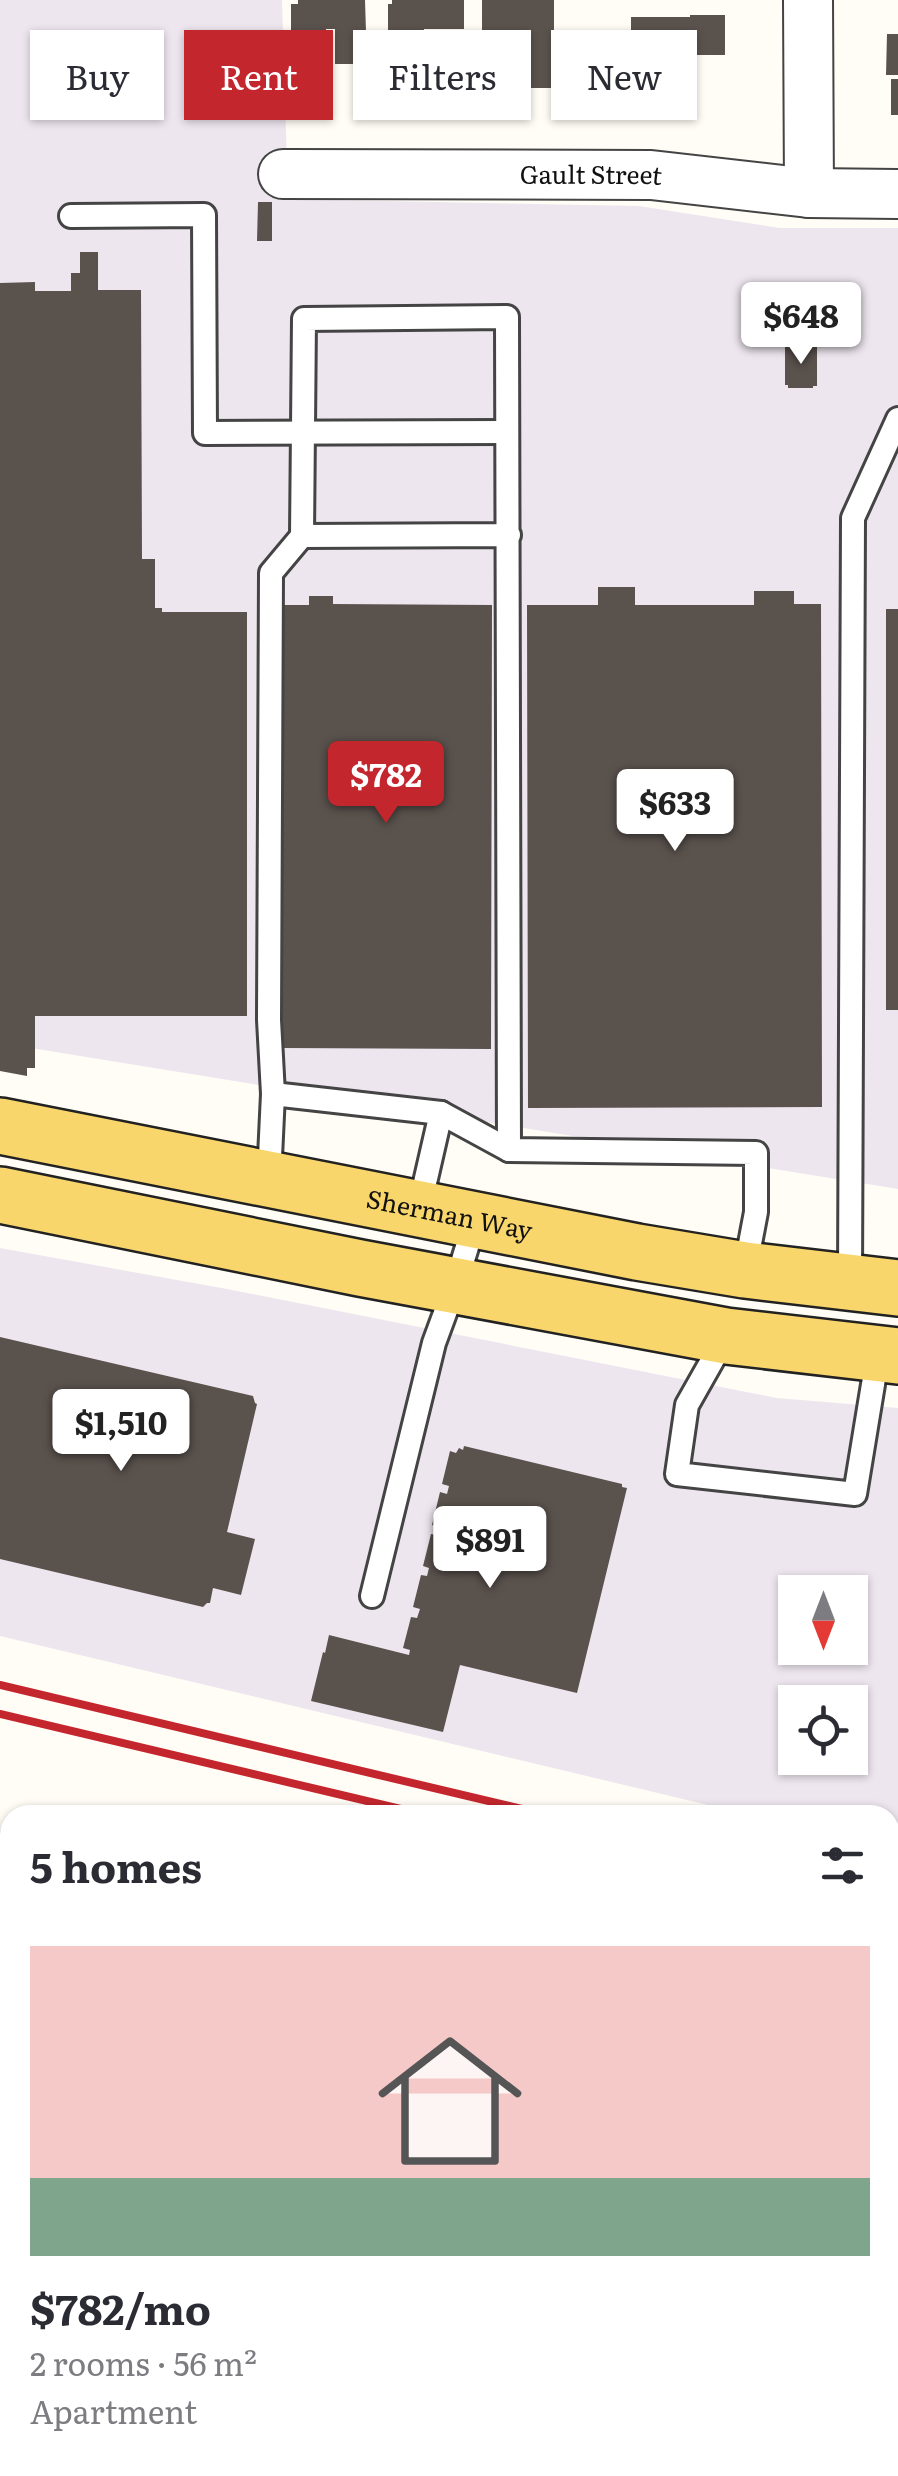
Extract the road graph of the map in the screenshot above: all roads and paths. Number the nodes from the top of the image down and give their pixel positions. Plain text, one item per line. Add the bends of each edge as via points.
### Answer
1 (808, 0) edge
2 (283, 174) dead end
3 (809, 194) junction
4 (898, 194) edge
5 (72, 216) dead end
6 (898, 419) edge
7 (304, 432) junction
8 (507, 432) junction
9 (510, 535) junction
10 (302, 536) junction
11 (273, 1094) junction
12 (441, 1113) junction
13 (0, 1126) edge
14 (509, 1150) junction
15 (269, 1178) junction
16 (0, 1196) edge
17 (419, 1209) junction
18 (475, 1221) junction
19 (745, 1270) junction
20 (455, 1286) junction
21 (880, 1286) edge
22 (726, 1336) junction
23 (888, 1355) edge
24 (372, 1596) dead end

1 - 3 street
2 - 3 street, Gault Street via 651,175
3 - 4 street, Gault Street
5 - 7 lane via 204,215 204,433
6 - 21 lane via 853,518
7 - 8 lane
7 - 8 lane via 304,319 507,317
7 - 10 lane
8 - 9 lane
9 - 10 lane
9 - 14 lane
10 - 11 lane via 271,573
11 - 12 lane
11 - 15 lane
12 - 14 lane
12 - 17 lane
13 - 15 main road, Sherman Way
14 - 19 lane via 756,1153 756,1212
15 - 17 main road, Sherman Way
16 - 20 main road
17 - 18 main road, Sherman Way
18 - 19 main road, Sherman Way
18 - 20 lane
19 - 21 main road, Sherman Way
19 - 22 main road
20 - 22 main road
20 - 24 lane via 434,1343
21 - 23 main road
22 - 23 main road
22 - 23 lane via 687,1405 677,1474 855,1494

